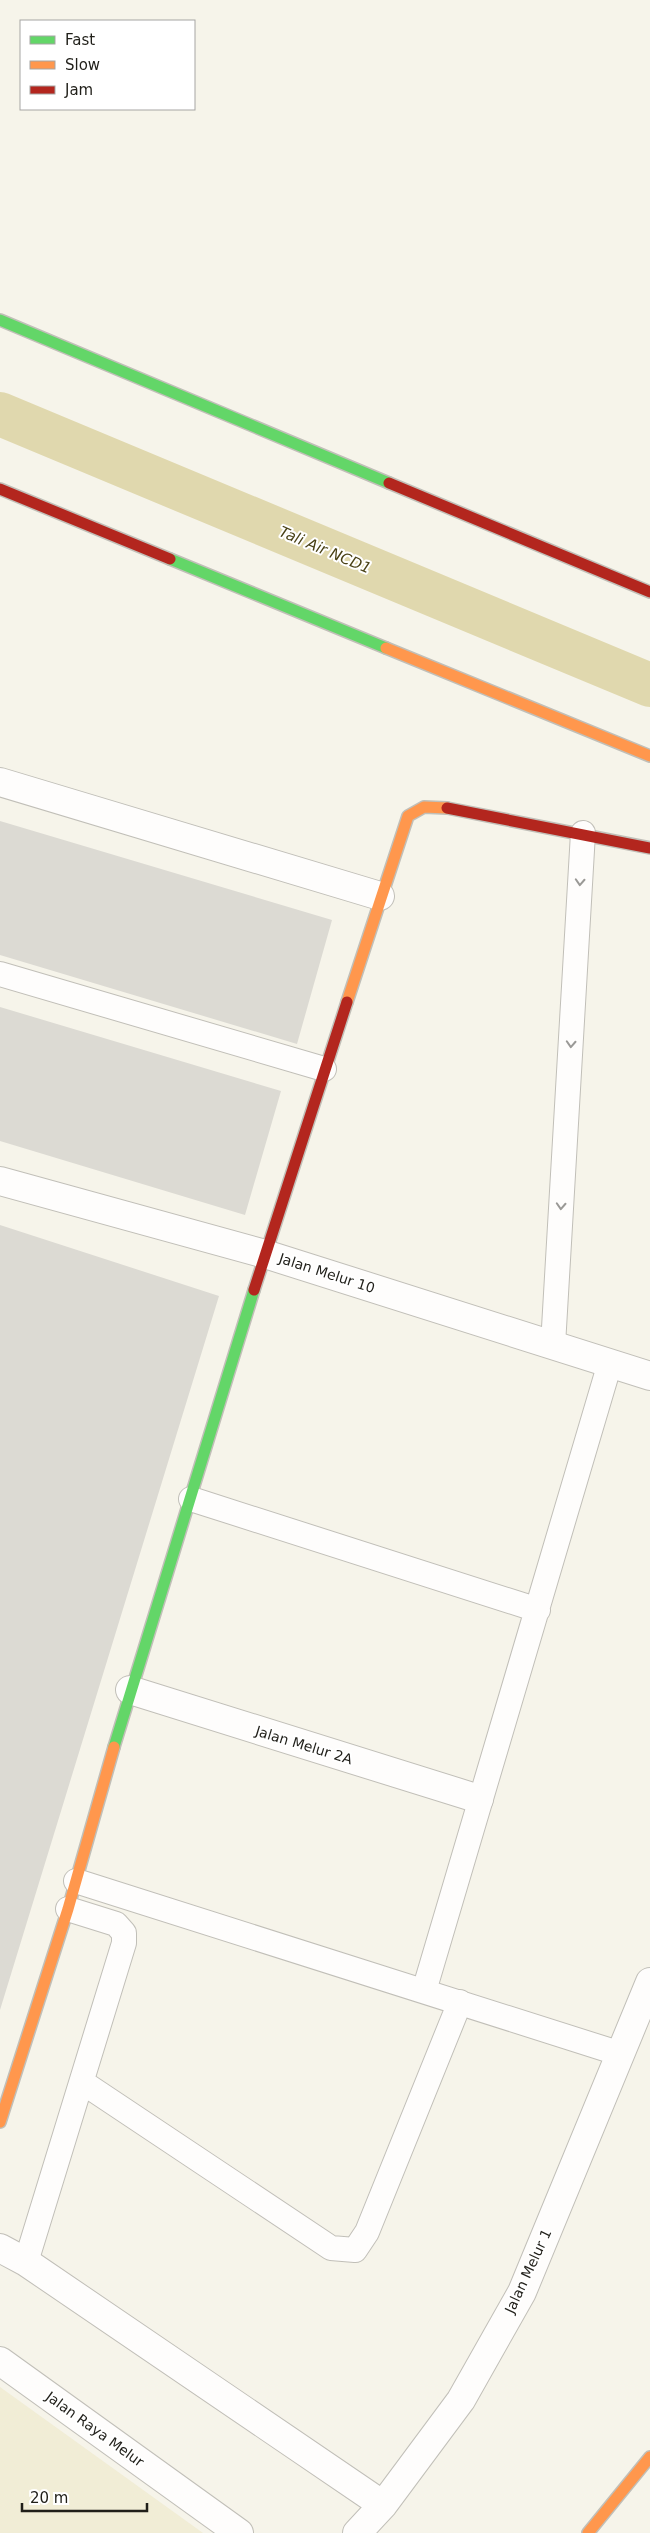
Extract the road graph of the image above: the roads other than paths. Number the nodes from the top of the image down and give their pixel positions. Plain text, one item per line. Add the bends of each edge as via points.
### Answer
1 (0, 320) edge
2 (0, 490) edge
3 (650, 592) edge
4 (650, 756) edge
5 (0, 782) edge
6 (583, 833) junction
7 (650, 848) edge
8 (380, 896) junction
9 (0, 974) edge
10 (324, 1069) junction
11 (0, 1181) edge
12 (265, 1254) junction
13 (553, 1345) junction
14 (610, 1363) junction
15 (650, 1376) edge
16 (191, 1499) junction
17 (538, 1610) junction
18 (130, 1690) junction
19 (479, 1800) junction
20 (76, 1882) junction
21 (68, 1909) junction
22 (650, 1982) edge
23 (424, 1991) junction
24 (460, 2002) junction
25 (621, 2054) junction
26 (82, 2082) junction
27 (0, 2122) edge
28 (0, 2248) edge
29 (26, 2262) junction
30 (0, 2361) edge
31 (650, 2457) edge
32 (383, 2505) junction
33 (239, 2533) edge
34 (357, 2533) edge
35 (588, 2533) edge

1 - 3 street
2 - 4 street
5 - 8 street
6 - 7 street
6 - 8 street via 443,807 424,807 408,816
6 -> 13 lane
8 - 10 street
9 - 10 lane
10 - 12 street
11 - 12 street, Jalan Melur 10
12 - 13 street, Jalan Melur 10
12 - 16 street
13 - 14 street, Jalan Melur 10
14 - 15 street, Jalan Melur 10
14 - 17 lane
16 - 17 lane
16 - 18 street
17 - 19 lane
18 - 19 street, Jalan Melur 2A
18 - 20 street
19 - 23 lane
20 - 21 street
20 - 23 lane
21 - 26 lane via 116,1924 124,1932 124,1944
21 - 27 street
22 - 25 street, Jalan Melur 1
23 - 24 lane
24 - 25 lane
24 - 26 lane via 366,2232 355,2250 330,2248
25 - 32 street, Jalan Melur 1 via 522,2292 461,2400
26 - 29 lane
28 - 29 street
29 - 32 street
30 - 33 street, Jalan Raya Melur
31 - 35 street
32 - 34 street, Jalan Melur 1

